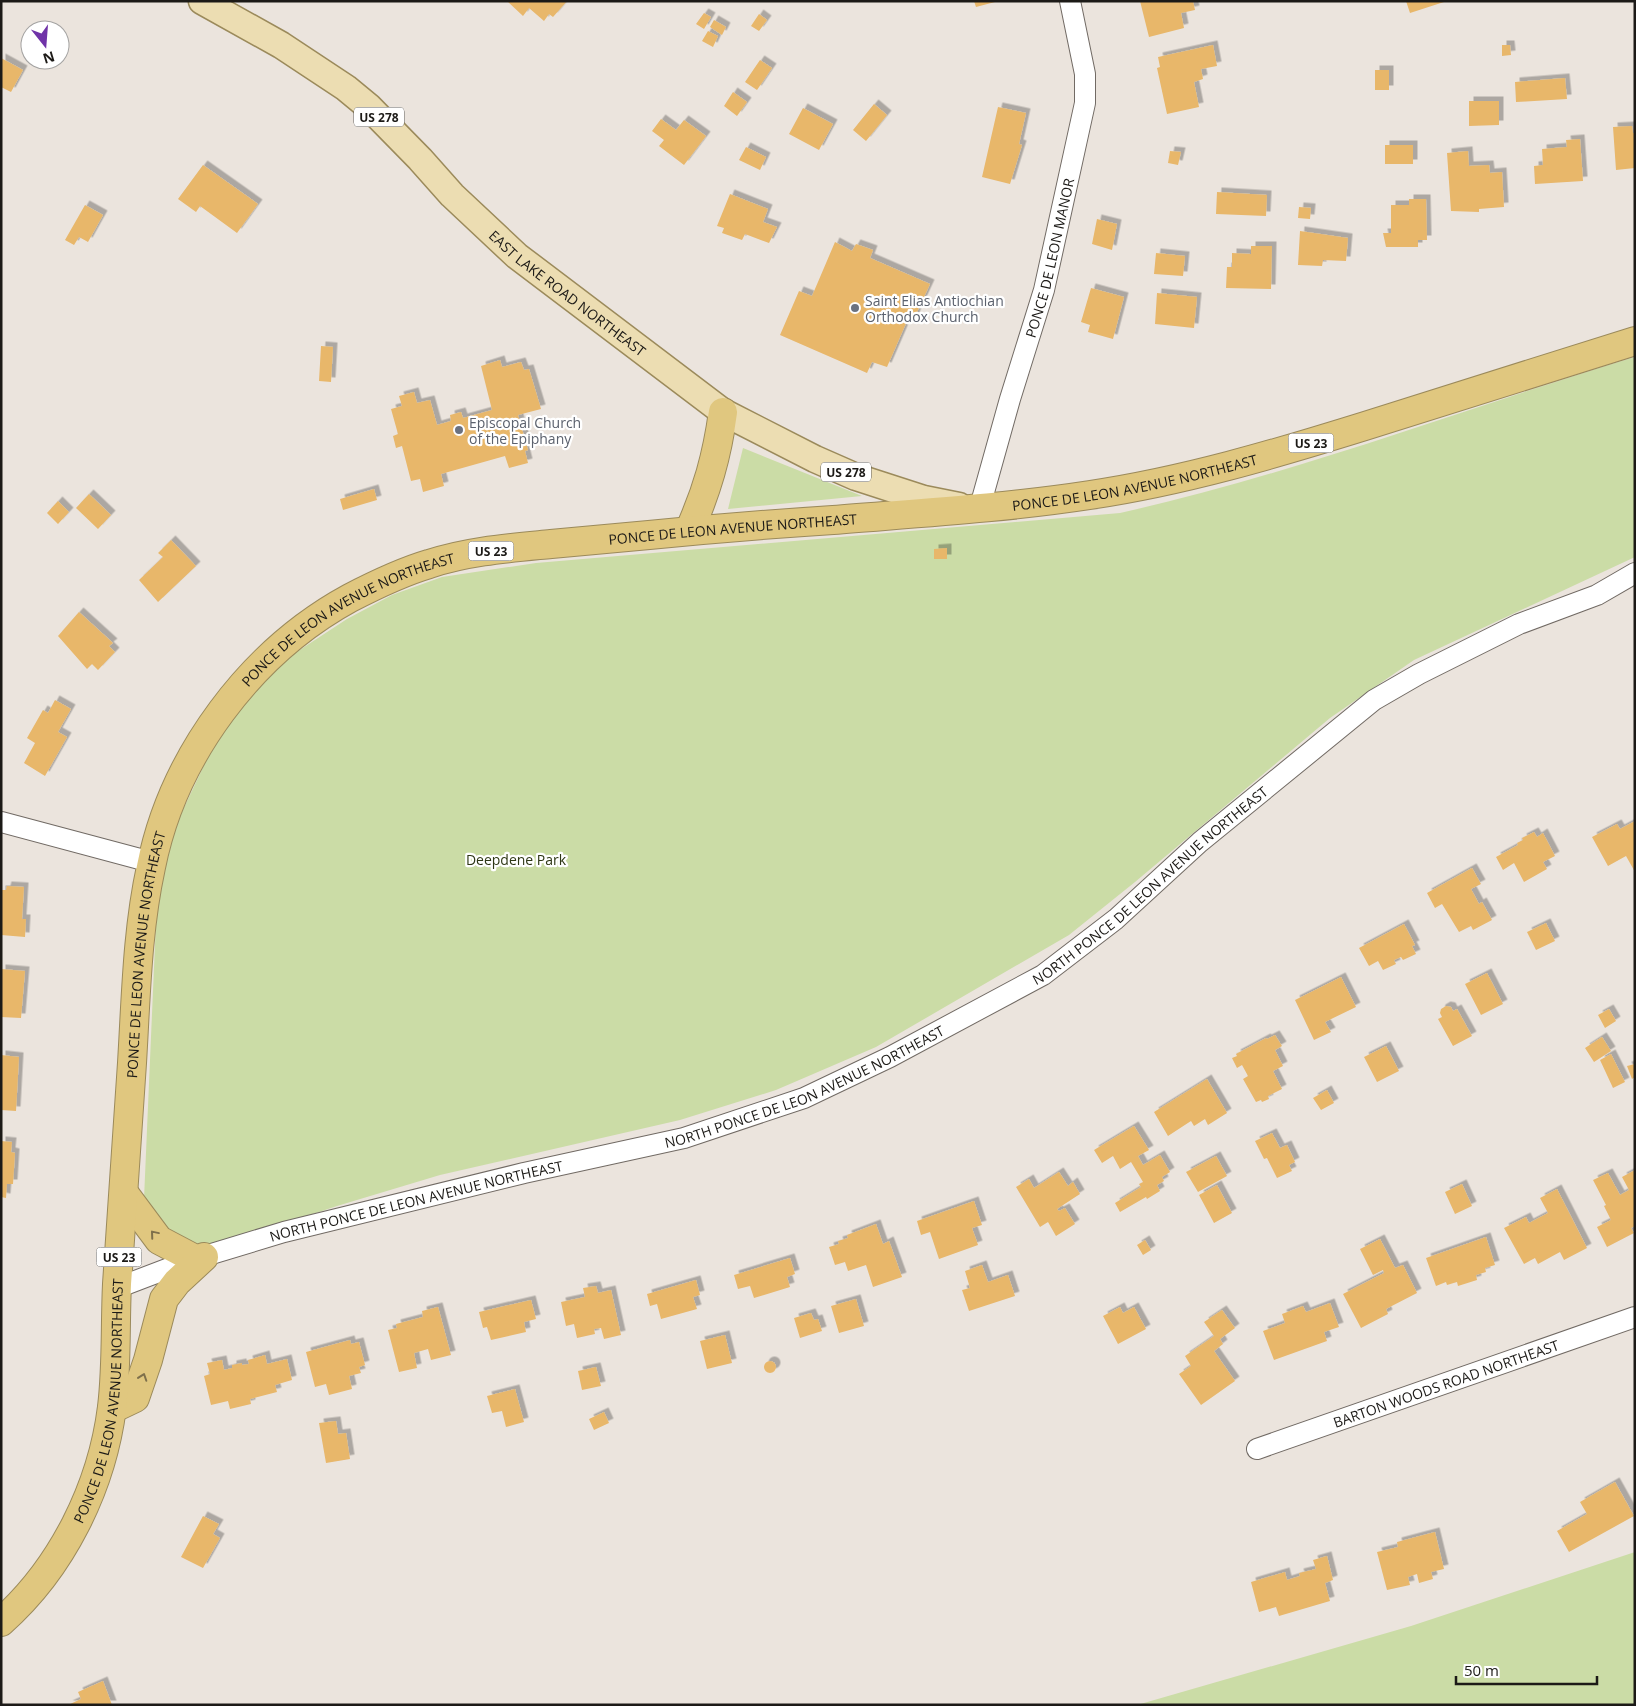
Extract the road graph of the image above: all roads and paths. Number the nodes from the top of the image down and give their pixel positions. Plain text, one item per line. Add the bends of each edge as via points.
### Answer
1 (202, 1) edge
2 (1070, 1) edge
3 (1635, 340) edge
4 (723, 412) junction
5 (979, 510) junction
6 (689, 532) junction
7 (1635, 573) edge
8 (1, 822) edge
9 (151, 862) junction
10 (124, 1193) junction
11 (200, 1258) junction
12 (117, 1288) junction
13 (1635, 1317) edge
14 (112, 1409) junction
15 (1257, 1449) dead end
16 (1, 1622) edge

1 - 4 main road, EAST LAKE ROAD NORTHEAST / US 278 via 281,45 346,88 420,158 452,196 517,256
2 - 5 street, PONCE DE LEON MANOR via 1085,74 1085,103 1044,290
3 - 5 highway, PONCE DE LEON AVENUE NORTHEAST / US 23 via 1236,464 1157,484
4 - 5 main road, EAST LAKE ROAD NORTHEAST / US 278 via 856,476 924,499
4 - 6 highway via 718,448 702,503
5 - 6 highway, PONCE DE LEON AVENUE NORTHEAST / US 23
6 - 9 highway, PONCE DE LEON AVENUE NORTHEAST / US 23 via 470,554 408,571 348,599 268,657 224,708 190,761 166,810
7 - 11 street, NORTH PONCE DE LEON AVENUE NORTHEAST via 1597,595 1519,624 1374,700 1200,842 1116,919 1043,975 890,1057 804,1098 684,1138 351,1215
8 - 9 street
9 - 10 highway, PONCE DE LEON AVENUE NORTHEAST / US 23 via 137,968
11 -> 10 highway via 159,1240
10 - 12 highway, PONCE DE LEON AVENUE NORTHEAST / US 23
11 - 12 street, NORTH PONCE DE LEON AVENUE NORTHEAST
14 -> 11 highway via 135,1398 164,1299
12 - 14 highway, PONCE DE LEON AVENUE NORTHEAST / US 23
13 - 15 street, BARTON WOODS ROAD NORTHEAST
14 - 16 highway, PONCE DE LEON AVENUE NORTHEAST / US 23 via 95,1479 66,1541 30,1593

